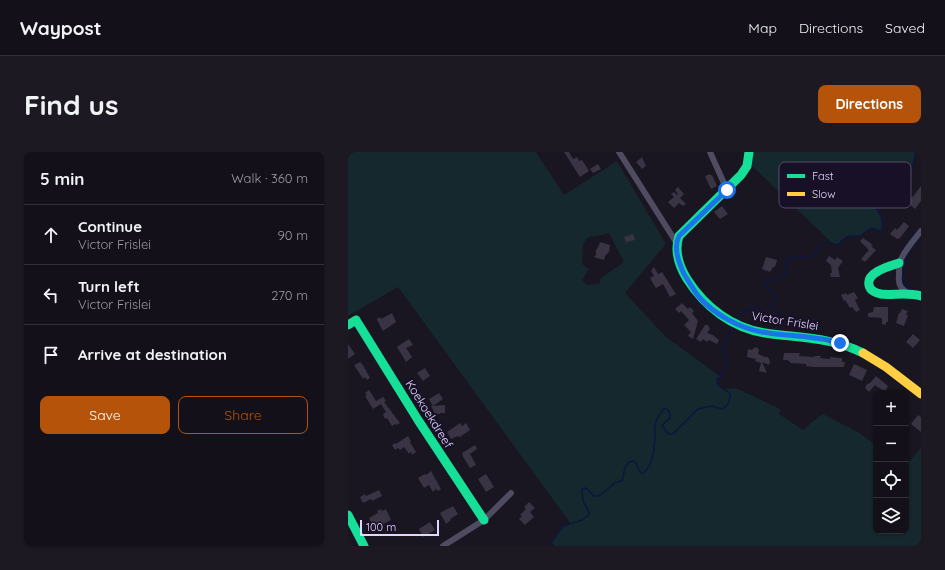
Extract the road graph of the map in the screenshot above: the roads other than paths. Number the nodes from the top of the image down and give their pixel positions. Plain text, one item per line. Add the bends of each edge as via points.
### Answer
1 (619, 152) edge
2 (710, 152) edge
3 (749, 152) edge
4 (727, 190) junction
5 (921, 231) edge
6 (676, 242) junction
7 (900, 263) junction
8 (908, 294) junction
9 (921, 296) edge
10 (352, 322) edge
11 (921, 394) edge
12 (511, 493) dead end
13 (348, 515) edge
14 (484, 520) junction
15 (364, 546) edge
16 (443, 546) edge

1 - 6 street
2 - 4 street
3 - 4 street via 745,170
4 - 6 street via 679,236
5 - 7 street
6 - 11 street, Victor Frislei via 680,264 690,285 704,302 721,315 756,331 816,338 856,348
7 - 8 street via 900,286
7 - 8 street via 875,272 868,283 870,288 879,294
8 - 9 street
10 - 14 street, Koekoekdreef
12 - 14 street
13 - 15 street
14 - 16 street

